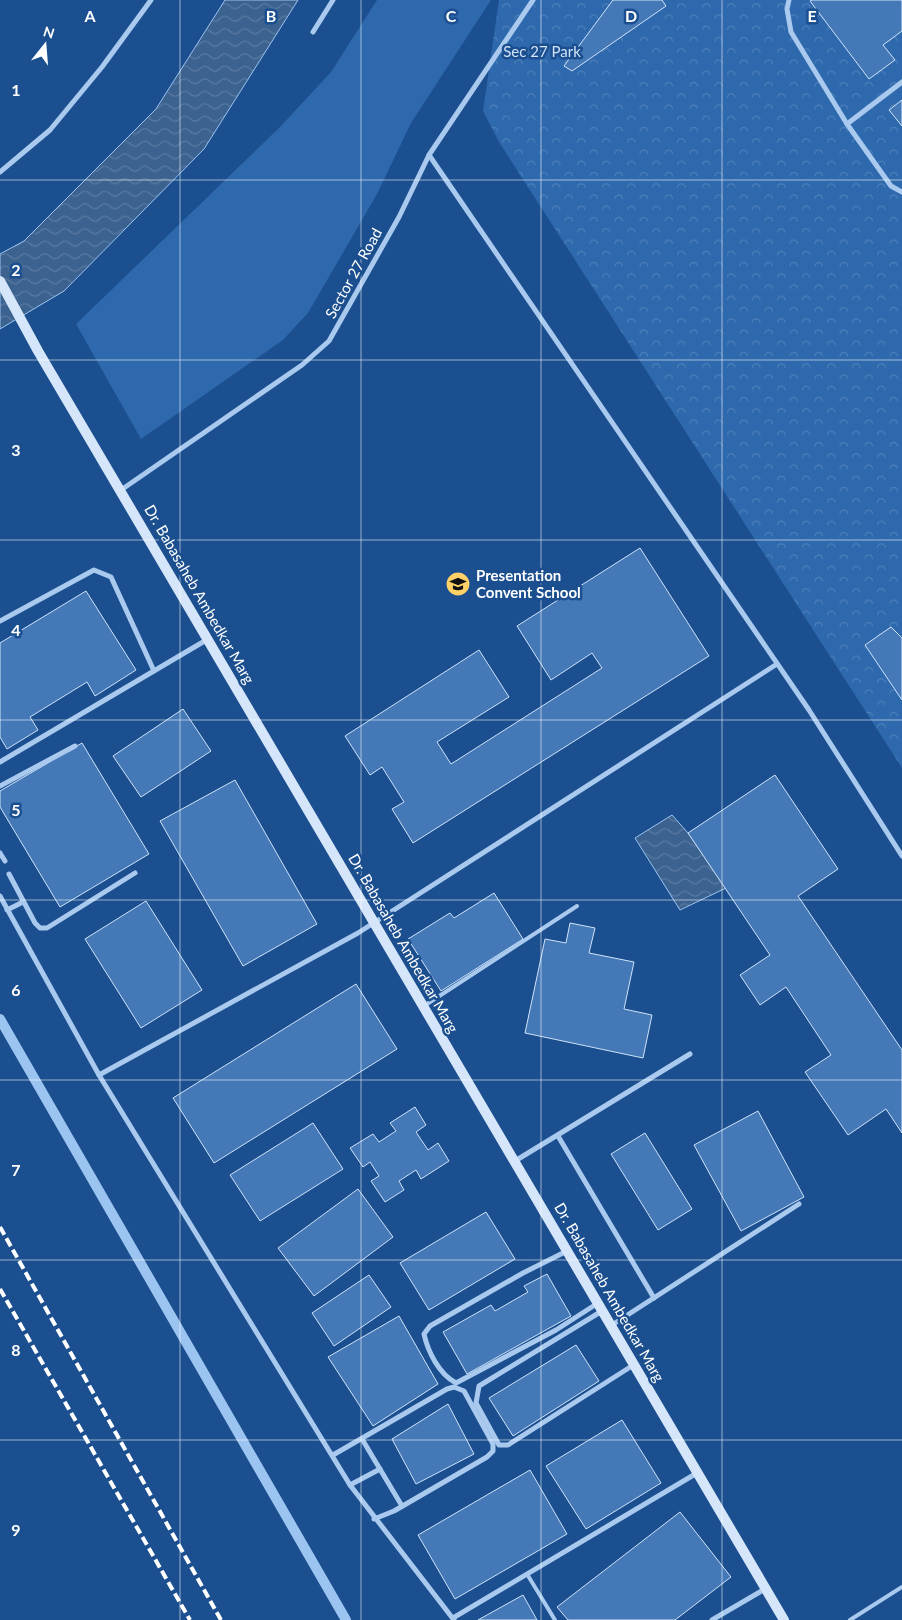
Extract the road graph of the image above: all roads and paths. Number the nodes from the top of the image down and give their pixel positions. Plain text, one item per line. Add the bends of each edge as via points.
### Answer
1 (151, 0) edge
2 (333, 0) edge
3 (534, 0) edge
4 (789, 0) edge
5 (313, 32) dead end
6 (902, 82) edge
7 (847, 124) junction
8 (429, 155) junction
9 (0, 172) edge
10 (902, 192) edge
11 (0, 281) edge
12 (121, 490) junction
13 (0, 621) edge
14 (209, 639) junction
15 (777, 664) junction
16 (154, 671) junction
17 (75, 746) dead end
18 (0, 762) edge
19 (0, 786) edge
20 (0, 854) edge
21 (902, 856) edge
22 (5, 861) dead end
23 (135, 873) dead end
24 (8, 874) dead end
25 (0, 896) edge
26 (23, 902) junction
27 (577, 906) dead end
28 (8, 910) junction
29 (374, 922) junction
30 (424, 1006) junction
31 (690, 1054) dead end
32 (99, 1075) junction
33 (558, 1136) junction
34 (516, 1161) junction
35 (799, 1204) dead end
36 (568, 1250) junction
37 (654, 1298) junction
38 (601, 1307) junction
39 (612, 1325) junction
40 (635, 1364) junction
41 (362, 1439) junction
42 (333, 1455) junction
43 (380, 1469) junction
44 (698, 1473) junction
45 (350, 1485) junction
46 (402, 1506) junction
47 (374, 1519) junction
48 (528, 1574) junction
49 (902, 1587) edge
50 (766, 1588) junction
51 (453, 1619) edge
52 (555, 1620) edge
53 (712, 1620) edge
54 (784, 1620) edge
55 (850, 1620) edge

1 - 9 street via 50,130
2 - 5 street
3 - 8 street, Sector 27 Road
4 - 7 street via 787,9 791,32
6 - 7 street
7 - 10 street via 891,186
8 - 12 street, Sector 27 Road via 329,342 302,365
8 - 15 street
11 - 12 street, Dr. Babasaheb Ambedkar Marg
12 - 14 street, Dr. Babasaheb Ambedkar Marg
13 - 16 street via 94,570 104,573 111,577
14 - 16 street
14 - 29 street, Dr. Babasaheb Ambedkar Marg
15 - 21 street
15 - 29 street
16 - 18 street
17 - 19 street
20 - 22 street
23 - 26 street via 47,928 40,928 35,923
24 - 26 street
25 - 28 street
26 - 28 street
27 - 30 lane
28 - 32 street
29 - 30 street, Dr. Babasaheb Ambedkar Marg
29 - 32 street
30 - 34 street, Dr. Babasaheb Ambedkar Marg
31 - 33 street
32 - 42 street
33 - 34 street
33 - 37 street
34 - 36 street, Dr. Babasaheb Ambedkar Marg
35 - 37 street
36 - 38 street, Dr. Babasaheb Ambedkar Marg
36 - 38 street via 430,1326 424,1334 426,1344 445,1377 456,1383
37 - 39 street
38 - 39 street, Dr. Babasaheb Ambedkar Marg
38 - 40 street via 480,1386 476,1403 494,1436 500,1445 508,1445
39 - 40 street, Dr. Babasaheb Ambedkar Marg
40 - 44 street, Dr. Babasaheb Ambedkar Marg
41 - 42 street
41 - 43 street
41 - 46 street via 447,1389 454,1387 464,1391 493,1444 493,1451
42 - 45 street
43 - 45 street
43 - 46 street
44 - 48 street
44 - 50 street, Dr. Babasaheb Ambedkar Marg
45 - 47 street
46 - 47 street
47 - 51 street
48 - 51 street
48 - 52 lane
49 - 55 lane
50 - 53 street
50 - 54 street, Dr. Babasaheb Ambedkar Marg

